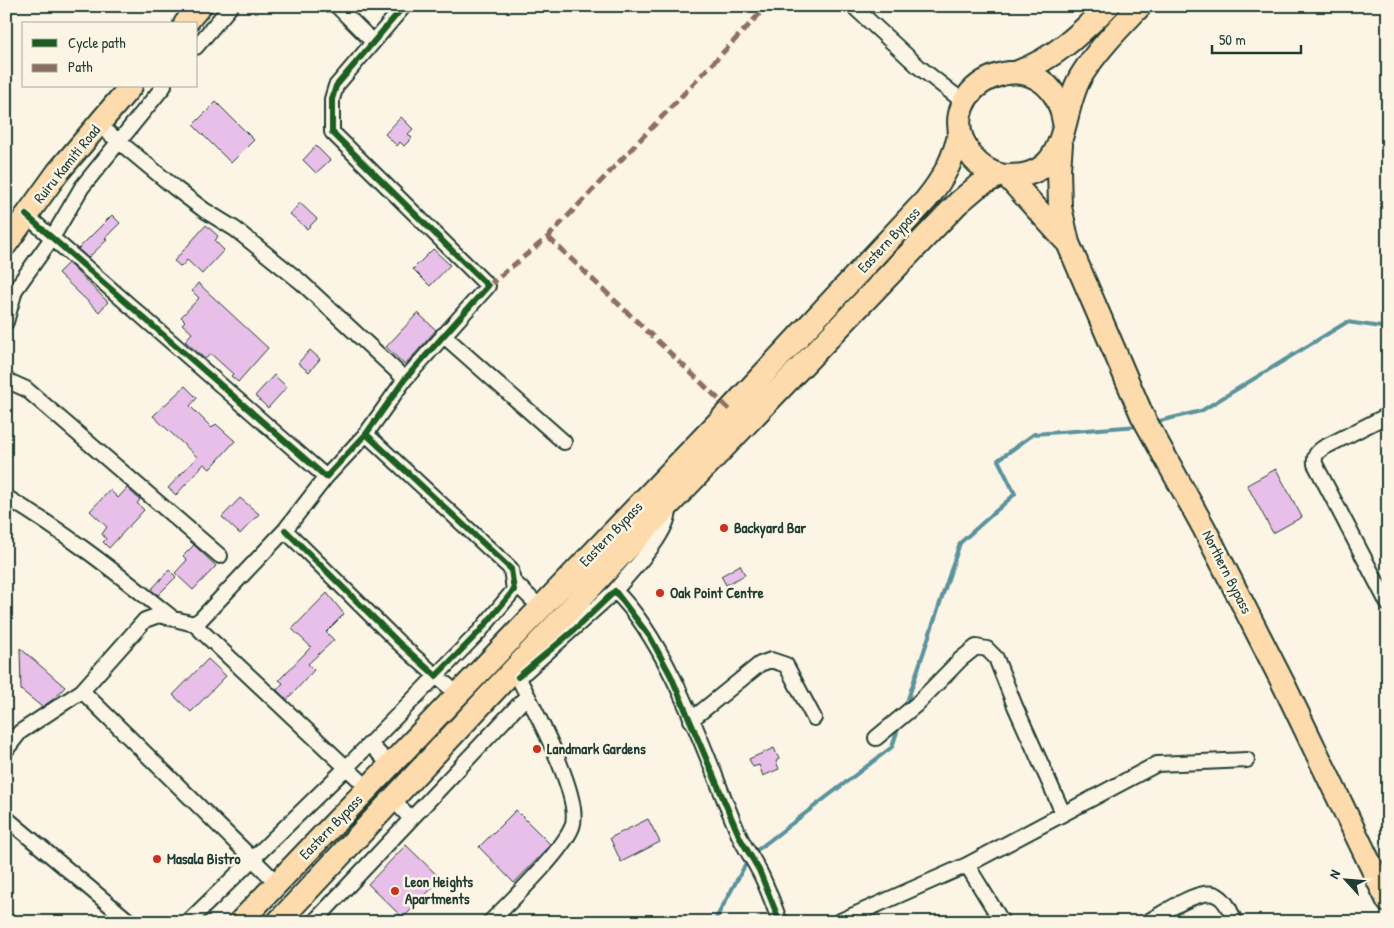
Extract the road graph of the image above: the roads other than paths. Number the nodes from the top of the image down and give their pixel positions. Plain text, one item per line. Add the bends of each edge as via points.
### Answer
1 (200, 6) edge
2 (231, 6) edge
3 (337, 6) edge
4 (404, 6) edge
5 (853, 6) edge
6 (1108, 6) edge
7 (1140, 6) edge
8 (187, 22) edge
9 (372, 42) junction
10 (198, 45) edge
11 (1018, 72) junction
12 (129, 88) edge
13 (162, 88) edge
14 (965, 103) junction
15 (1064, 122) junction
16 (99, 125) junction
17 (960, 132) junction
18 (118, 140) junction
19 (1061, 144) junction
20 (1004, 176) junction
21 (26, 215) junction
22 (52, 238) junction
23 (1068, 243) junction
24 (6, 244) edge
25 (11, 289) edge
26 (6, 322) edge
27 (443, 335) junction
28 (406, 379) junction
29 (6, 380) edge
30 (1388, 414) edge
31 (366, 434) junction
32 (564, 442) dead end
33 (326, 477) junction
34 (6, 497) edge
35 (669, 503) junction
36 (285, 530) junction
37 (220, 556) dead end
38 (514, 582) junction
39 (615, 592) junction
40 (1386, 596) edge
41 (540, 607) junction
42 (170, 616) junction
43 (194, 624) junction
44 (516, 673) junction
45 (436, 676) junction
46 (82, 691) junction
47 (458, 694) junction
48 (527, 696) junction
49 (814, 718) dead end
50 (691, 720) junction
51 (876, 738) dead end
52 (370, 744) junction
53 (6, 750) edge
54 (1247, 760) dead end
55 (390, 765) junction
56 (346, 768) junction
57 (368, 788) junction
58 (393, 799) junction
59 (1063, 812) junction
60 (6, 818) edge
61 (411, 819) junction
62 (252, 858) junction
63 (967, 865) junction
64 (278, 883) junction
65 (1388, 901) edge
66 (130, 922) edge
67 (188, 922) edge
68 (240, 922) edge
69 (278, 922) edge
70 (314, 922) edge
71 (490, 922) edge
72 (780, 922) edge
73 (838, 922) edge
74 (1002, 922) edge
75 (1147, 922) edge
76 (1236, 922) edge

1 - 8 main road
2 - 10 street
3 - 9 street
4 - 9 street
5 - 14 street via 919,67
6 - 11 main road, Eastern Bypass via 1061,51
7 - 15 main road, Eastern Bypass via 1099,50 1081,77
9 - 27 street via 336,86 332,99 332,132 488,286
11 - 14 main road, Eastern Bypass via 1000,73 984,80 974,88
11 - 15 main road, Eastern Bypass via 1040,80 1057,96
12 - 16 main road, Ruiru Kamiti Road
13 - 18 street
14 - 17 main road, Eastern Bypass
15 - 19 main road, Eastern Bypass
16 - 18 street
16 - 21 main road, Ruiru Kamiti Road
17 - 20 main road via 974,160
17 - 41 main road, Eastern Bypass via 954,157 926,200
18 - 22 street via 82,187
18 - 28 street via 204,210 234,229 301,282
19 - 20 main road, Eastern Bypass via 1040,169 1024,175
19 - 23 main road via 1058,169 1060,207
20 - 23 main road
20 - 35 main road, Eastern Bypass via 978,186 958,203
21 - 22 street
21 - 24 main road, Ruiru Kamiti Road
22 - 25 street
22 - 33 street
23 - 65 main road, Northern Bypass via 1153,438 1204,528 1284,685
25 - 26 street
27 - 28 street
27 - 32 street
28 - 31 street
29 - 37 street via 26,388
30 - 40 street via 1323,448 1314,458
31 - 33 street
31 - 38 street via 511,568
33 - 36 street
34 - 42 street via 104,562
35 - 39 street via 665,528
35 - 44 main road, Eastern Bypass
36 - 43 street
36 - 45 street
38 - 41 street
38 - 45 street via 514,590 507,600
39 - 44 street via 572,631
39 - 50 street via 650,637
41 - 47 main road, Eastern Bypass
42 - 43 street
42 - 46 street via 159,615 145,620
43 - 56 street
44 - 48 street
44 - 58 main road, Eastern Bypass
45 - 47 street
45 - 52 street
46 - 53 street via 20,732
46 - 62 street
47 - 55 main road, Eastern Bypass
48 - 61 street
48 - 71 street via 574,802 574,818 572,828 553,855
49 - 50 street via 786,665 771,660 760,664
50 - 72 street via 740,838 759,870
51 - 59 street via 923,698 960,659 976,647 987,649 996,658
52 - 55 street
52 - 56 street
54 - 59 street via 1157,764
55 - 57 main road, Eastern Bypass
56 - 57 street
56 - 62 street
57 - 64 main road, Eastern Bypass
58 - 61 street
58 - 69 main road, Eastern Bypass
59 - 63 street
60 - 66 street
61 - 70 street
62 - 64 street
62 - 67 street
63 - 73 street
63 - 74 street
64 - 68 main road, Eastern Bypass
75 - 76 street via 1203,892 1217,895 1225,902

